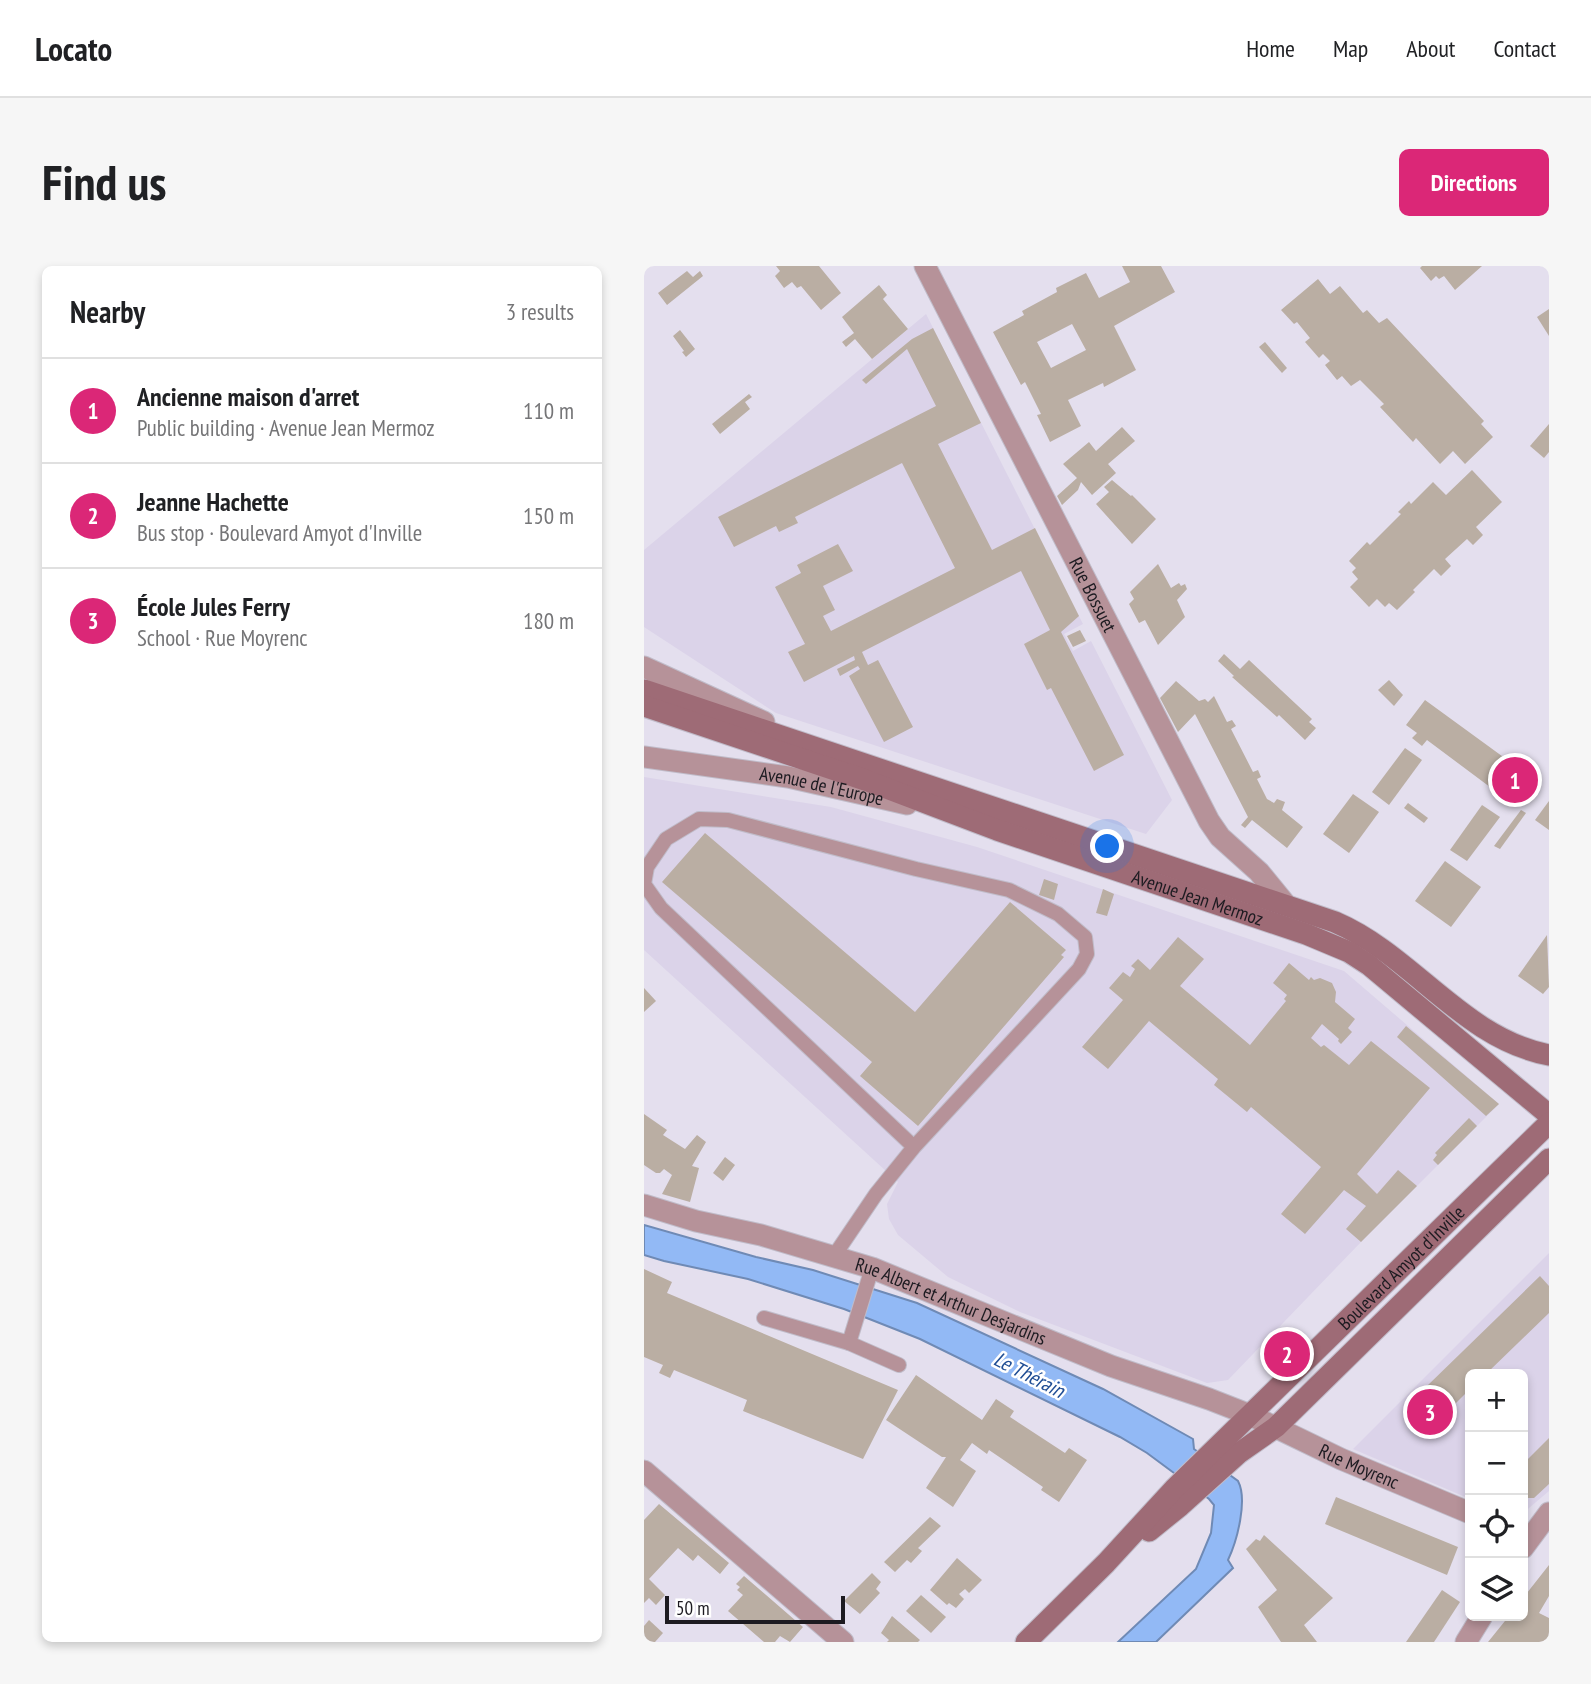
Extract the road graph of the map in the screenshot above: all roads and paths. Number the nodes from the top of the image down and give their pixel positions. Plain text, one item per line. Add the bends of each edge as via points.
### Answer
1 (925, 266) edge
2 (644, 667) edge
3 (644, 690) edge
4 (644, 706) edge
5 (837, 753) junction
6 (644, 757) edge
7 (997, 830) junction
8 (1286, 905) junction
9 (1549, 1055) edge
10 (1549, 1115) edge
11 (1549, 1123) edge
12 (914, 1147) junction
13 (1549, 1159) edge
14 (644, 1205) edge
15 (834, 1256) junction
16 (870, 1275) junction
17 (764, 1318) dead end
18 (849, 1343) junction
19 (900, 1365) dead end
20 (1250, 1415) junction
21 (1276, 1427) junction
22 (1222, 1455) junction
23 (644, 1471) edge
24 (1465, 1511) edge
25 (1549, 1513) edge
26 (1528, 1538) edge
27 (1479, 1621) edge
28 (843, 1642) edge
29 (1026, 1642) edge
30 (1466, 1642) edge

1 - 8 street, Rue Bossuet via 1209,821
2 - 5 street, Avenue de l'Europe
3 - 5 main road, Avenue Jean Mermoz
4 - 7 main road, Avenue Jean Mermoz
5 - 8 main road, Avenue Jean Mermoz
6 - 7 street, Avenue de l'Europe via 816,782
7 - 10 main road, Avenue Jean Mermoz via 1349,952
8 - 9 main road, Avenue Jean Mermoz via 1361,934 1483,1028 1520,1048
11 - 20 main road, Boulevard Amyot d'Inville
12 - 12 lane via 661,908 644,884 647,867 666,839 699,819 727,820 1009,890 1058,914 1085,937 1087,954 1079,969
12 - 15 lane
13 - 21 main road, Boulevard Amyot d'Inville
14 - 15 street, Rue Albert et Arthur Desjardins
15 - 16 street, Rue Albert et Arthur Desjardins
16 - 18 lane
16 - 20 street, Rue Albert et Arthur Desjardins
17 - 18 lane
18 - 19 lane
20 - 21 street, Rue Moyrenc
20 - 22 main road, Boulevard Amyot d'Inville
21 - 22 main road, Boulevard Amyot d'Inville
21 - 24 street, Rue Moyrenc
22 - 29 main road, Boulevard Amyot d'Inville
23 - 28 street
25 - 26 street
27 - 30 street

